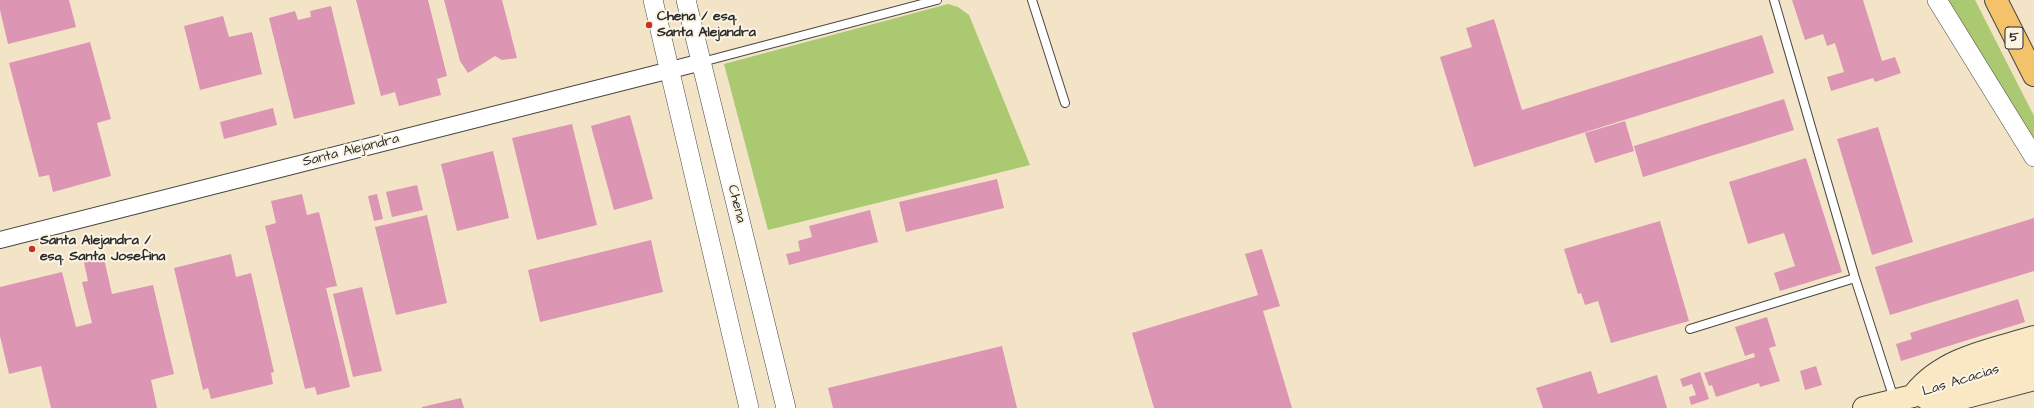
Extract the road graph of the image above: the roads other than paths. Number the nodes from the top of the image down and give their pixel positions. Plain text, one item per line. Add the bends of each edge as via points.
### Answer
1 (653, 0) edge
2 (686, 0) edge
3 (937, 0) edge
4 (1032, 0) edge
5 (1774, 0) edge
6 (1936, 0) edge
7 (1996, 0) edge
8 (702, 62) junction
9 (670, 71) junction
10 (2034, 75) edge
11 (1065, 103) dead end
12 (2034, 157) edge
13 (0, 240) edge
14 (1855, 278) junction
15 (1690, 329) dead end
16 (2034, 337) edge
17 (2034, 358) edge
18 (2034, 379) edge
19 (1903, 398) junction
20 (749, 408) edge
21 (786, 408) edge
22 (1864, 408) edge

1 - 9 street
2 - 8 street, Chena
3 - 8 lane
4 - 11 lane
5 - 14 lane
6 - 12 street
7 - 10 highway, 5
8 - 9 street, Santa Alejandra
8 - 21 street, Chena
9 - 13 street, Santa Alejandra
9 - 20 street
14 - 15 lane
14 - 19 lane
16 - 19 main road via 1956,361
17 - 19 main road, Las Acacias
18 - 19 main road via 1966,397
19 - 22 main road, Las Acacias

